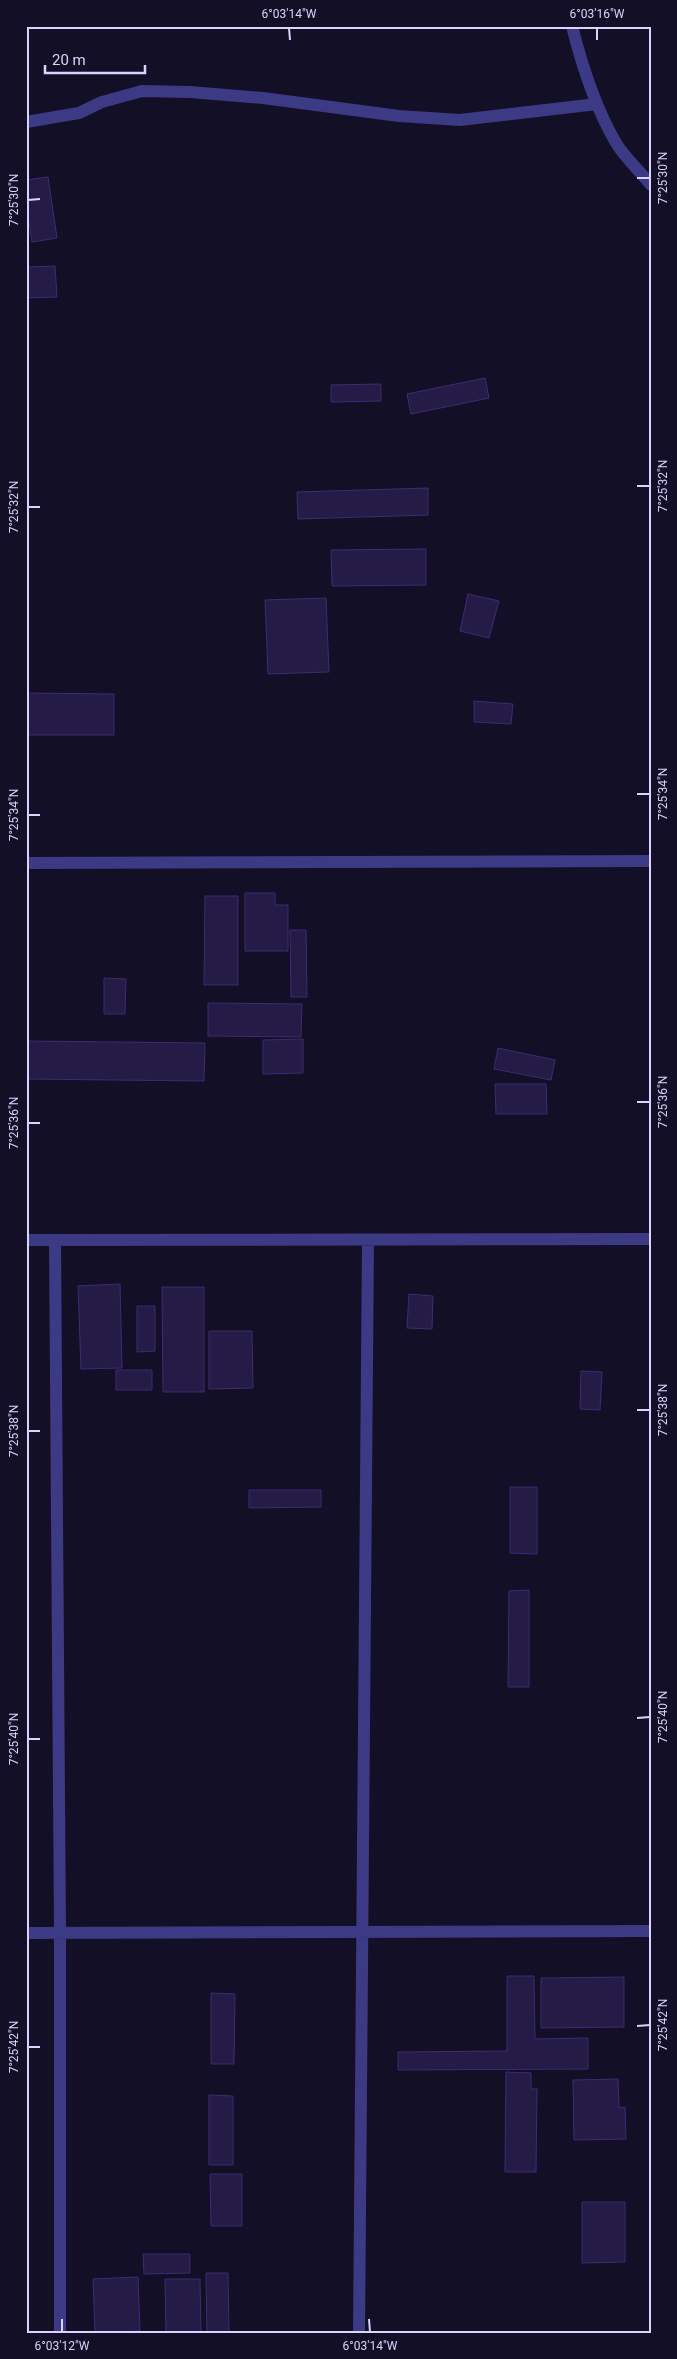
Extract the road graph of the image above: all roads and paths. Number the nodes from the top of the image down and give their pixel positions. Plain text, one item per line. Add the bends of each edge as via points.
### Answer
1 (572, 26) edge
2 (597, 104) junction
3 (26, 122) edge
4 (651, 185) edge
5 (651, 861) edge
6 (26, 863) edge
7 (651, 1239) edge
8 (26, 1240) edge
9 (55, 1240) junction
10 (368, 1240) junction
11 (651, 1931) edge
12 (60, 1932) junction
13 (361, 1932) junction
14 (26, 1933) edge
15 (60, 2333) edge
16 (359, 2333) edge

1 - 2 street
2 - 3 street via 460,120 399,116 263,98 142,91 102,102 79,113
2 - 4 street via 616,144
5 - 6 street
7 - 10 street
8 - 9 street
9 - 10 street
9 - 12 street
10 - 13 street
11 - 13 street
12 - 13 street
12 - 14 street
12 - 15 street
13 - 16 street

